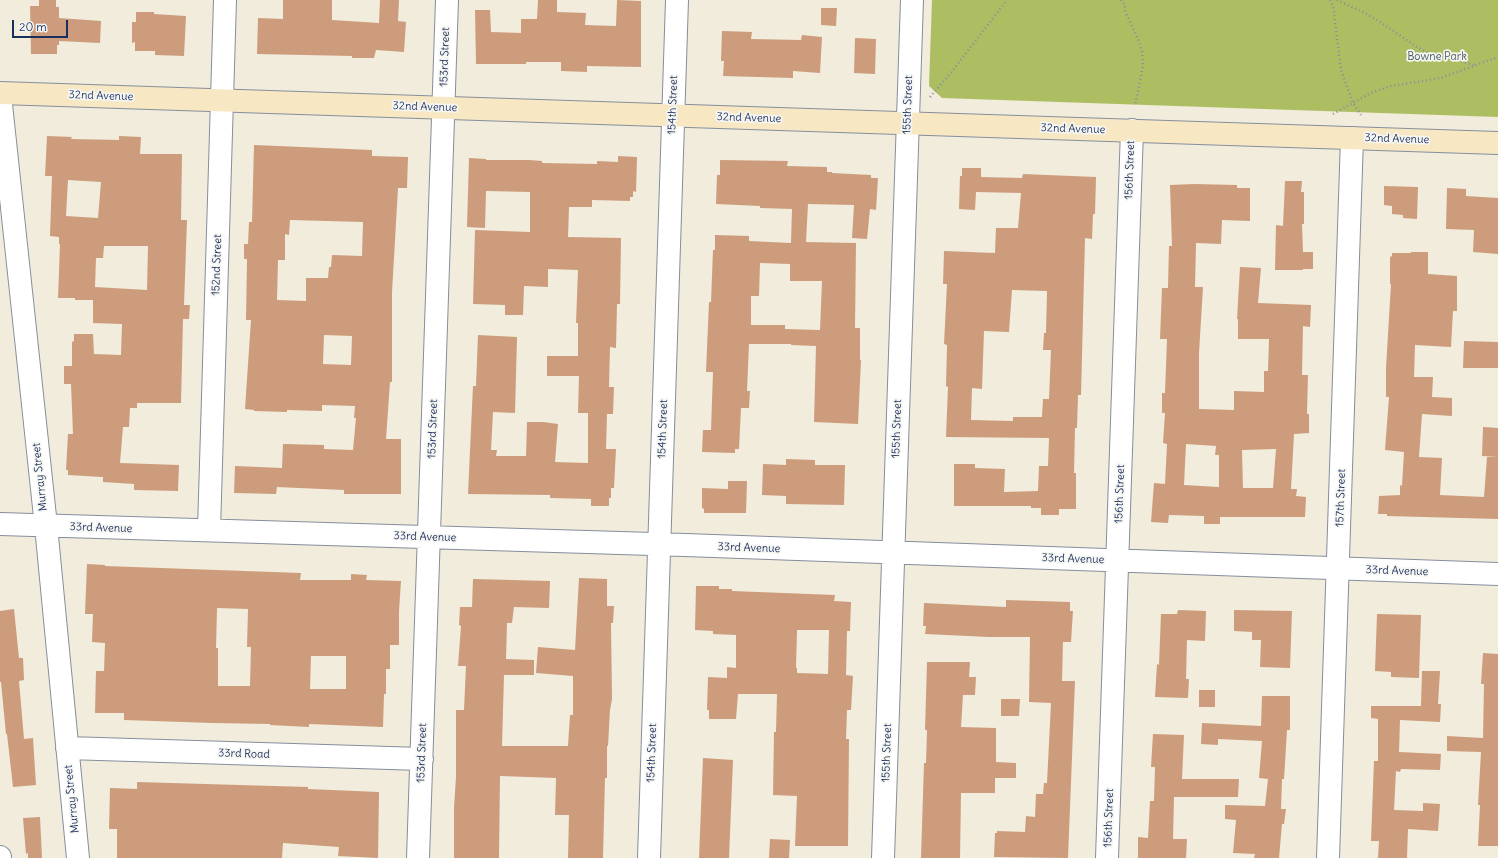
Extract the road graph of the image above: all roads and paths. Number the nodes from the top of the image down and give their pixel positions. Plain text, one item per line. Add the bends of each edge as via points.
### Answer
1 (225, 0) edge
2 (447, 0) edge
3 (677, 0) edge
4 (912, 0) edge
5 (1007, 0) edge
6 (1121, 0) edge
7 (1330, 0) edge
8 (1337, 0) edge
9 (1498, 58) edge
10 (1475, 65) junction
11 (0, 94) edge
12 (222, 100) junction
13 (927, 100) dead end
14 (1353, 103) junction
15 (1136, 106) dead end
16 (443, 107) junction
17 (1333, 114) dead end
18 (1361, 115) dead end
19 (673, 116) junction
20 (908, 123) junction
21 (1132, 130) junction
22 (1352, 138) junction
23 (1498, 143) edge
24 (0, 524) edge
25 (46, 526) junction
26 (209, 530) junction
27 (429, 537) junction
28 (659, 545) junction
29 (893, 553) junction
30 (1117, 561) junction
31 (1338, 569) junction
32 (1498, 574) edge
33 (67, 748) junction
34 (422, 759) junction
35 (78, 858) edge
36 (418, 858) edge
37 (649, 858) edge
38 (883, 858) edge
39 (1107, 858) edge
40 (1328, 858) edge

1 - 12 street, 152nd Street
2 - 16 street, 153rd Street
3 - 19 street, 154th Street
4 - 20 street, 155th Street
5 - 13 path
6 - 15 path via 1142,52 1143,66
7 - 14 path via 1333,6 1341,70
8 - 10 path via 1369,15 1432,55
9 - 10 path
10 - 14 path via 1441,78 1391,86
11 - 12 street, 32nd Avenue
11 - 25 street, Murray Street
12 - 16 street, 32nd Avenue
12 - 26 street, 152nd Street
14 - 17 path
14 - 18 path
16 - 19 street, 32nd Avenue
16 - 27 street, 153rd Street
19 - 20 street, 32nd Avenue
19 - 28 street, 154th Street
20 - 21 street, 32nd Avenue
20 - 29 street, 155th Street
21 - 22 street, 32nd Avenue
21 - 30 street, 156th Street
22 - 23 street, 32nd Avenue
22 - 31 street, 157th Street
24 - 25 street, 33rd Avenue
25 - 26 street, 33rd Avenue
25 - 33 street, Murray Street
26 - 27 street, 33rd Avenue
27 - 28 street, 33rd Avenue
27 - 34 street, 153rd Street
28 - 29 street, 33rd Avenue
28 - 37 street, 154th Street
29 - 30 street, 33rd Avenue
29 - 38 street, 155th Street
30 - 31 street, 33rd Avenue
30 - 39 street, 156th Street
31 - 32 street, 33rd Avenue
31 - 40 street, 157th Street
33 - 34 street, 33rd Road
33 - 35 street, Murray Street
34 - 36 street, 153rd Street

